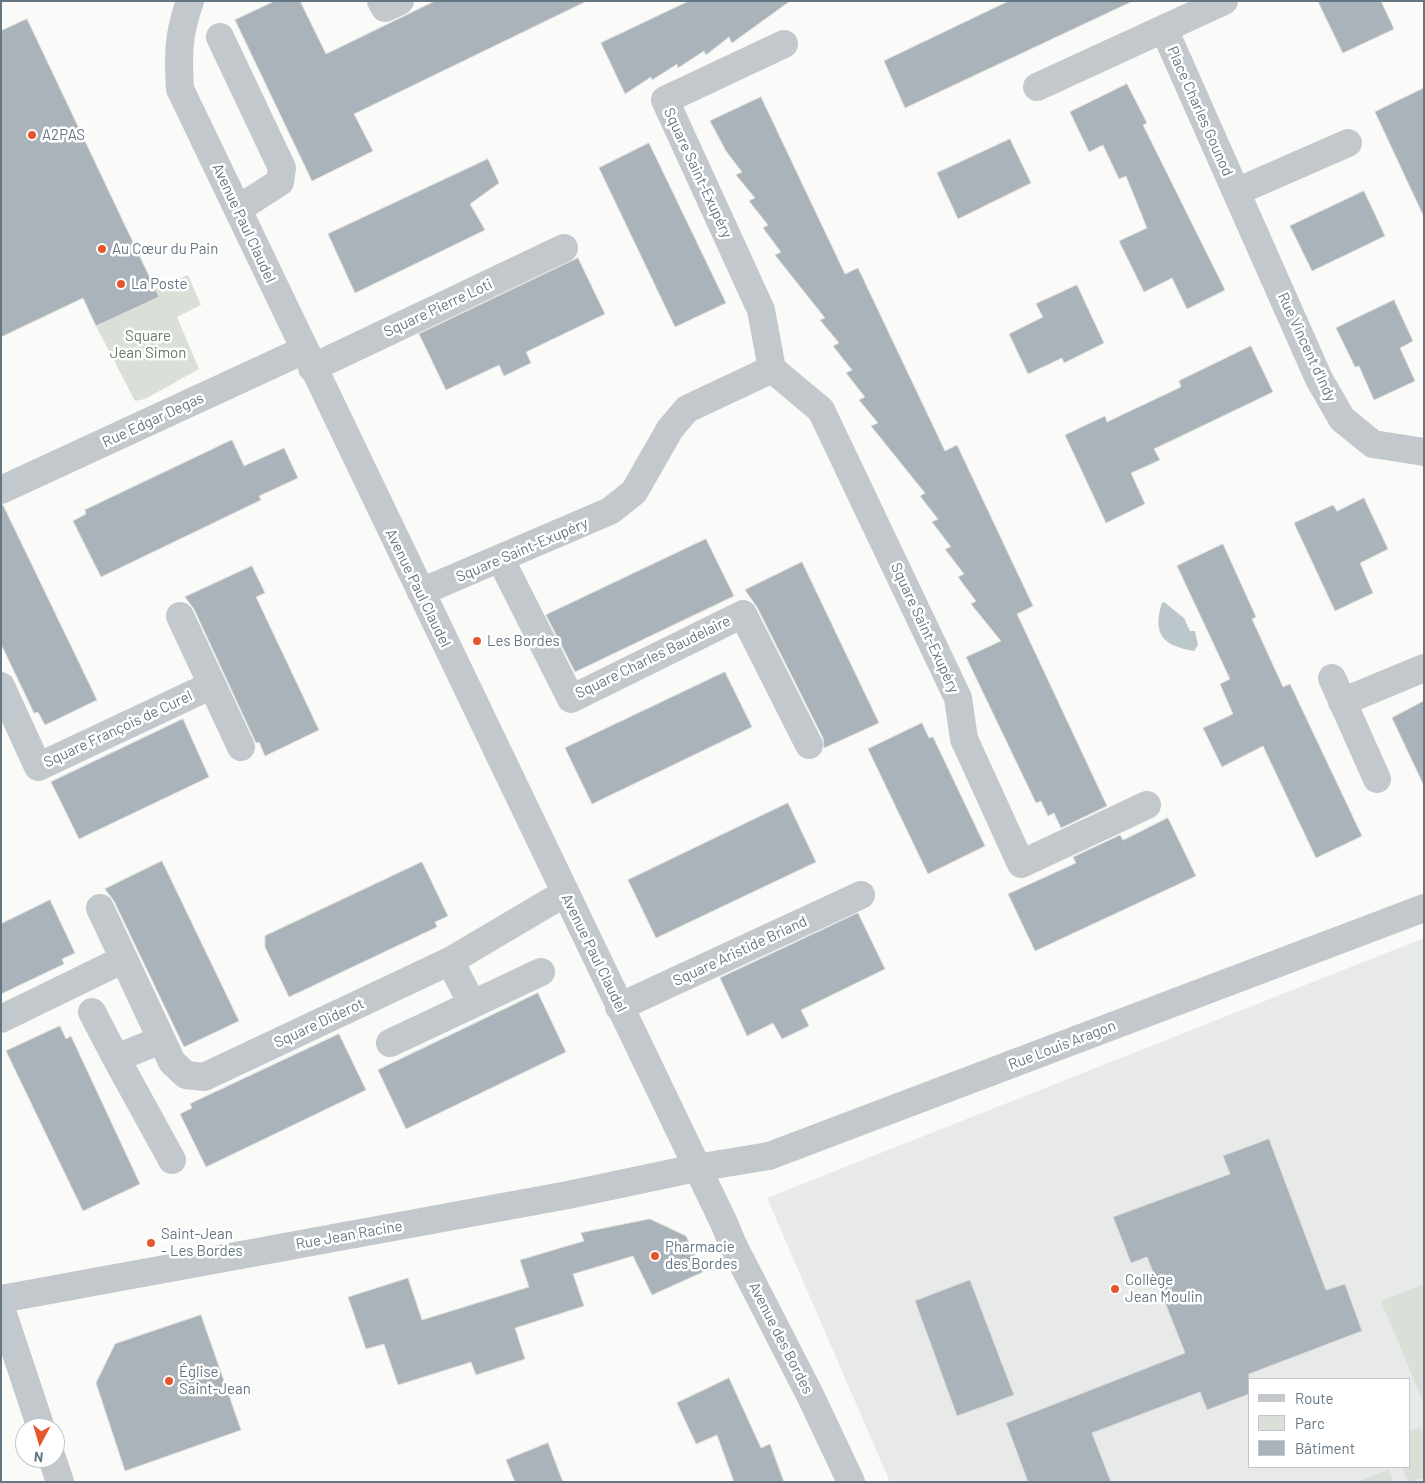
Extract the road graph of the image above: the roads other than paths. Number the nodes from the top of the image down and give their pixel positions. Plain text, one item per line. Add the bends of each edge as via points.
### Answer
1 (190, 1) edge
2 (381, 1) edge
3 (400, 1) edge
4 (1224, 1) edge
5 (1164, 29) junction
6 (220, 37) dead end
7 (784, 44) dead end
8 (1038, 88) dead end
9 (1348, 143) dead end
10 (1236, 192) junction
11 (238, 209) junction
12 (564, 248) dead end
13 (308, 359) junction
14 (772, 369) junction
15 (1424, 452) edge
16 (1, 490) edge
17 (501, 560) junction
18 (421, 592) junction
19 (180, 616) dead end
20 (1424, 668) edge
21 (212, 685) junction
22 (1, 686) edge
23 (10, 729) edge
24 (809, 745) dead end
25 (241, 747) dead end
26 (1378, 779) dead end
27 (1147, 805) dead end
28 (565, 893) junction
29 (862, 895) dead end
30 (100, 908) dead end
31 (1424, 908) edge
32 (124, 959) junction
33 (450, 961) junction
34 (540, 972) dead end
35 (472, 1004) junction
36 (619, 1007) junction
37 (92, 1012) dead end
38 (1, 1019) edge
39 (161, 1040) junction
40 (390, 1044) dead end
41 (116, 1058) junction
42 (172, 1160) dead end
43 (696, 1168) junction
44 (1, 1299) edge
45 (1, 1308) edge
46 (39, 1418) edge
47 (55, 1468) edge
48 (60, 1482) edge
49 (851, 1482) edge

1 - 11 street, Avenue Paul Claudel via 180,28 180,89
2 - 3 street via 385,8
4 - 5 street, Place Charles Gounod
5 - 8 street, Place Charles Gounod
5 - 10 street, Place Charles Gounod
6 - 11 street via 282,168 280,182
7 - 14 street, Square Saint-Exupéry via 665,100 761,310
9 - 10 street, Place Charles Gounod
10 - 15 street, Rue Vincent d'Indy via 1319,379 1342,419 1373,444
11 - 13 street, Avenue Paul Claudel
12 - 13 street, Square Pierre Loti
13 - 16 street, Rue Edgar Degas
13 - 18 street, Avenue Paul Claudel
14 - 17 street, Square Saint-Exupéry via 687,409 670,429 634,492 610,511
14 - 27 street, Square Saint-Exupéry via 821,410 958,698 964,739 1020,864
17 - 18 street, Square Saint-Exupéry
17 - 24 street, Square Charles Baudelaire via 571,699 743,614
18 - 28 street, Avenue Paul Claudel
19 - 21 street
20 - 26 street via 1337,690
21 - 23 street, Square François de Curel via 38,767
21 - 25 street
22 - 23 street, Square François de Curel
28 - 33 street, Square Diderot
28 - 36 street, Avenue Paul Claudel
29 - 36 street, Square Aristide Briand
30 - 32 street, Square Diderot
31 - 43 street, Rue Louis Aragon via 786,1150 769,1156
32 - 38 street
32 - 39 street, Square Diderot
33 - 35 street
33 - 39 street, Square Diderot via 204,1077 186,1075 172,1062
34 - 35 street
35 - 40 street
36 - 43 street, Avenue Paul Claudel
37 - 41 street
39 - 41 street
41 - 42 street
43 - 44 street, Rue Jean Racine via 568,1195
43 - 49 street, Avenue des Bordes
45 - 46 street
47 - 48 street

